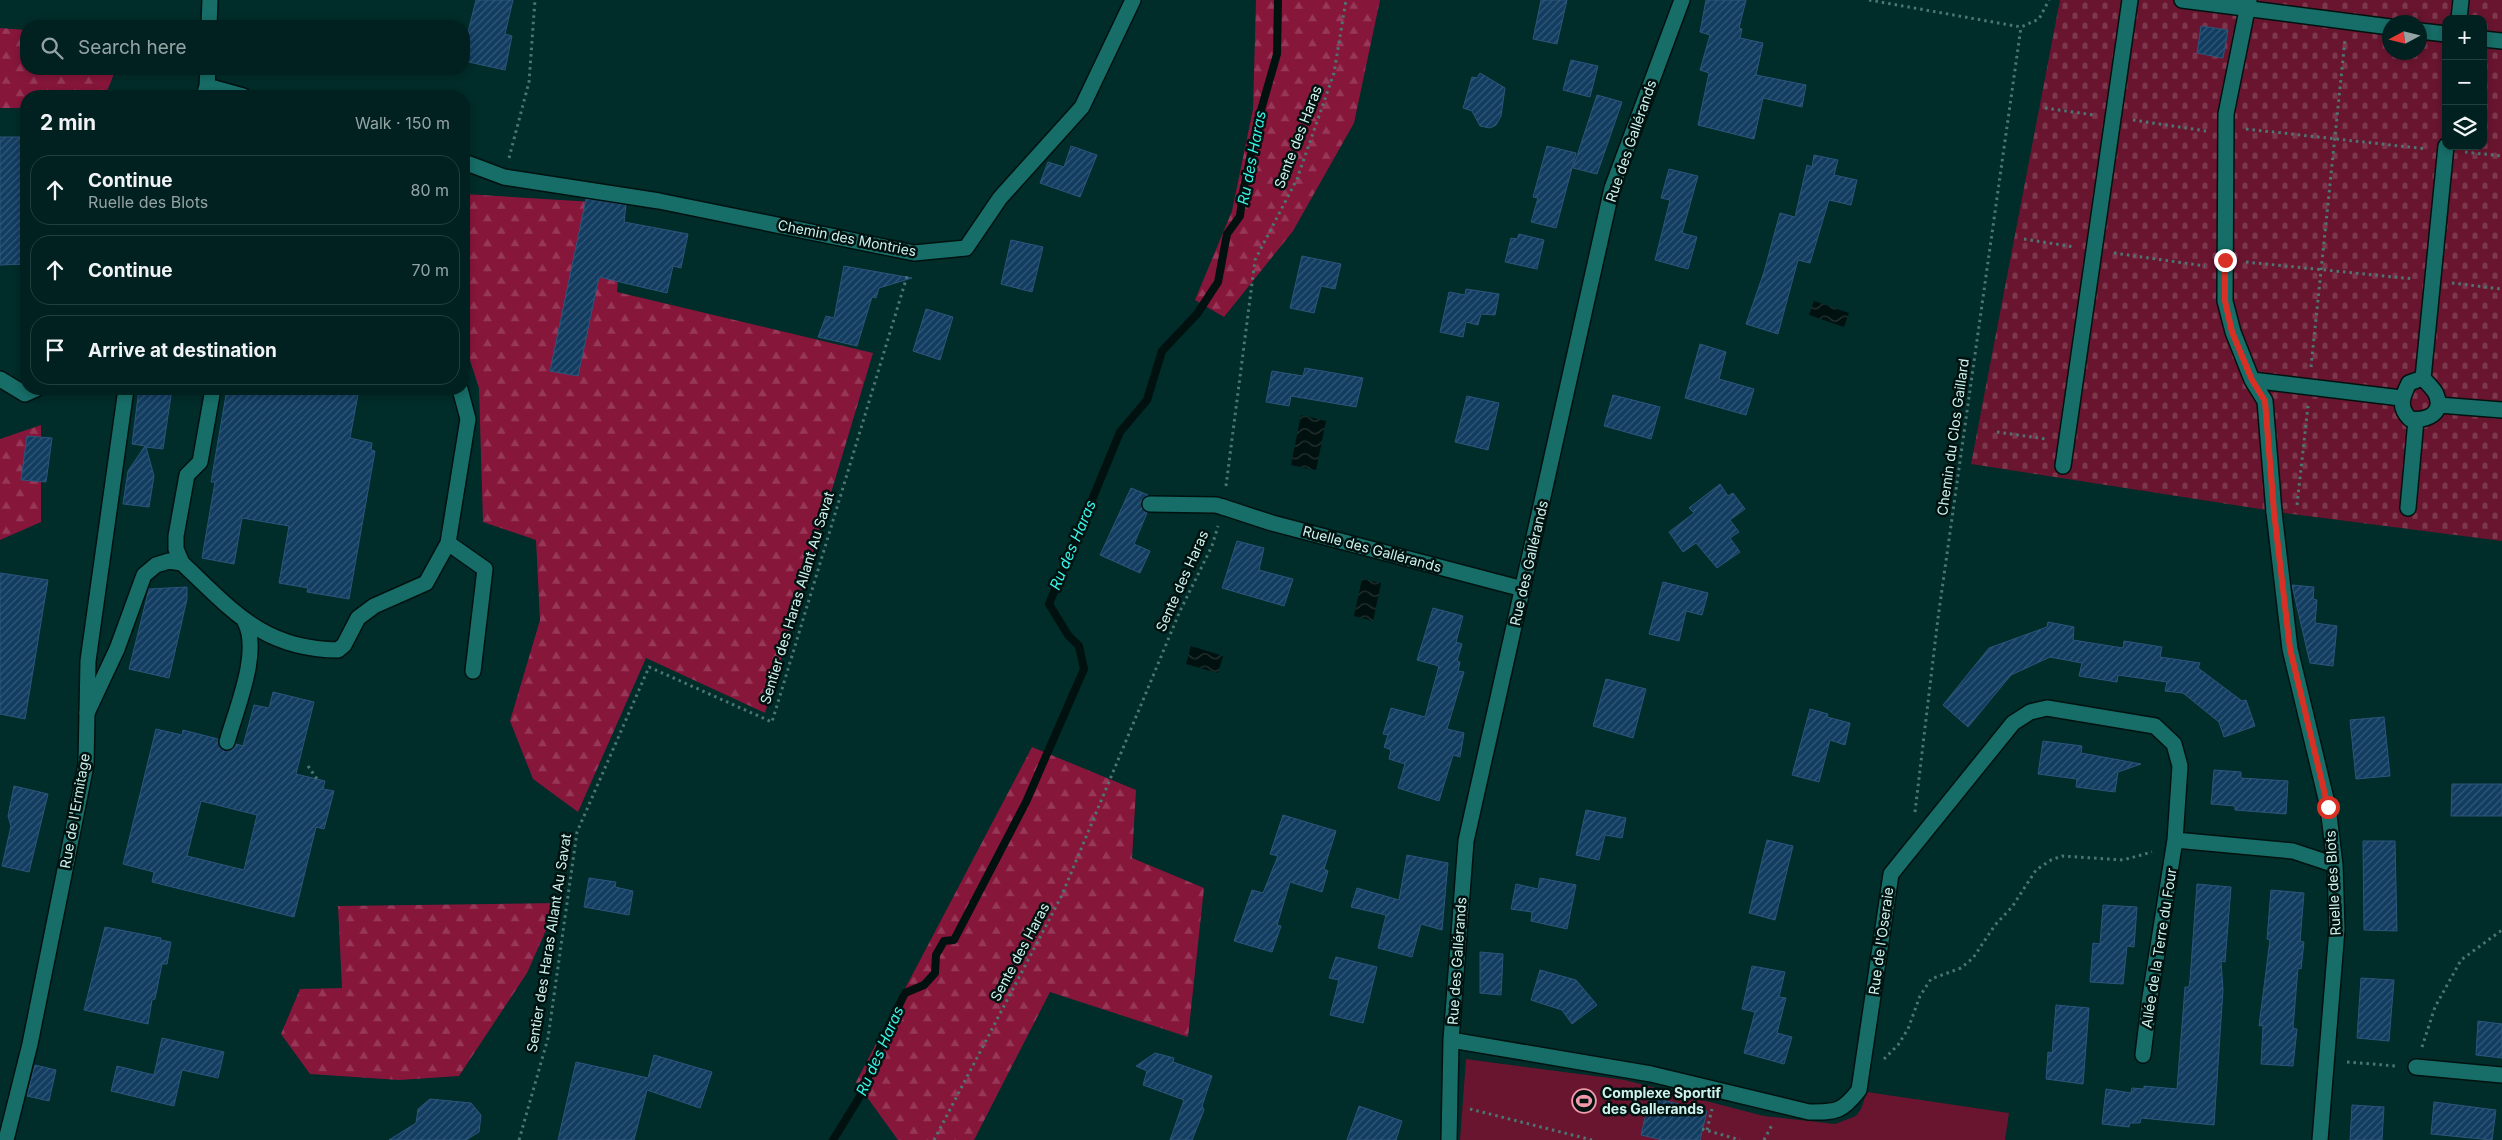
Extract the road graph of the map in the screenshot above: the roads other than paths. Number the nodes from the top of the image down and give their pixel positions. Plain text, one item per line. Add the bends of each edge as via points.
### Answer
1 (210, 0) edge
2 (1133, 0) edge
3 (1682, 0) edge
4 (2130, 0) edge
5 (2182, 0) edge
6 (2461, 0) edge
7 (2248, 5) edge
8 (2459, 15) edge
9 (209, 20) edge
10 (2382, 26) edge
11 (2427, 32) edge
12 (2442, 34) edge
13 (2487, 39) edge
14 (2502, 41) edge
15 (207, 75) edge
16 (206, 90) edge
17 (2446, 150) edge
18 (470, 164) edge
19 (2423, 378) junction
20 (0, 379) edge
21 (2252, 380) junction
22 (20, 391) edge
23 (125, 395) edge
24 (212, 395) edge
25 (462, 395) edge
26 (2401, 398) junction
27 (2438, 405) junction
28 (2502, 410) edge
29 (2416, 420) junction
30 (2063, 466) dead end
31 (1150, 504) dead end
32 (2408, 508) dead end
33 (448, 543) junction
34 (182, 563) junction
35 (1523, 589) junction
36 (245, 622) junction
37 (473, 671) dead end
38 (88, 713) junction
39 (227, 742) dead end
40 (2175, 840) junction
41 (2335, 865) junction
42 (1451, 1040) junction
43 (2143, 1055) dead end
44 (2416, 1067) road end
45 (2502, 1075) edge
46 (6, 1140) edge
47 (1448, 1140) edge
48 (2320, 1140) edge

1 - 9 street
2 - 18 street, Chemin des Montries via 1082,107 1000,198 966,248 914,253 659,201 504,178
3 - 35 street, Rue des Gallérands via 1612,188
4 - 30 street
5 - 7 street
6 - 8 street
7 - 10 street
7 - 21 street, Ruelle des Blots via 2226,114 2225,301 2232,332
11 - 12 street
13 - 14 street
15 - 16 street
17 - 19 street
19 - 26 street via 2409,383
19 - 27 street via 2436,394
20 - 22 street
21 - 26 street
21 - 41 street, Ruelle des Blots via 2265,401 2290,649 2328,807
23 - 38 street, Rue de l'Ermitage via 88,661
24 - 34 street via 200,462 187,476 176,536 176,549
25 - 33 street via 468,419
26 - 29 street via 2403,412 2410,420
27 - 28 street
27 - 29 street via 2434,414
29 - 32 street
31 - 35 street, Ruelle des Gallérands via 1216,504 1282,526
33 - 36 street via 426,583 374,606 358,618 338,650 314,649 278,639
33 - 37 street via 485,569
34 - 36 street
34 - 38 street via 169,561 144,575 117,649
35 - 42 street, Rue des Gallérands via 1466,841
36 - 39 street via 250,631 252,654
38 - 46 street, Rue de l'Ermitage via 86,765 30,1044
40 - 41 street via 2293,851
40 - 42 street, Rue de l'Oseraie via 2180,766 2174,744 2155,726 2047,708 2030,712 2013,723 1890,874 1859,1090 1847,1106 1830,1112 1809,1112 1651,1074
40 - 43 street, Allée de la Terre du Four
41 - 48 street, Ruelle des Blots via 2337,929
42 - 47 street, Rue des Gallérands
44 - 45 street

